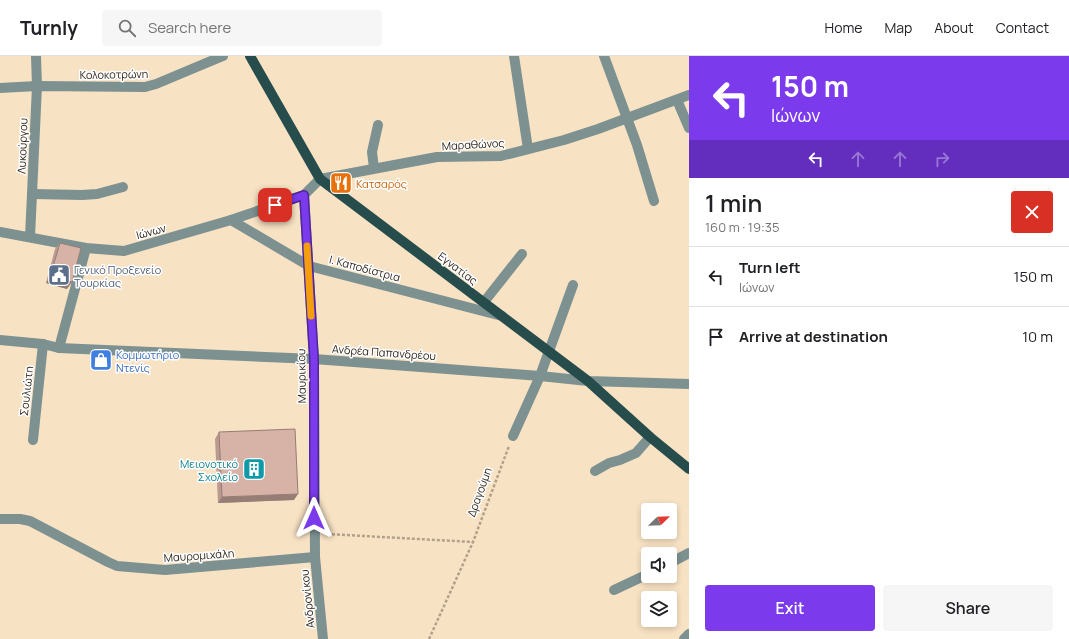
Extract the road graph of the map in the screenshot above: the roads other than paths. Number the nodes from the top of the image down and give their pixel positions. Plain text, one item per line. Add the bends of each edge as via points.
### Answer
1 (36, 56) edge
2 (224, 56) edge
3 (250, 56) edge
4 (514, 56) edge
5 (604, 56) edge
6 (36, 86) junction
7 (0, 88) edge
8 (689, 94) edge
9 (677, 100) junction
10 (627, 118) junction
11 (378, 126) dead end
12 (689, 128) edge
13 (528, 149) junction
14 (374, 168) junction
15 (320, 179) junction
16 (123, 187) dead end
17 (32, 194) junction
18 (304, 195) junction
19 (654, 201) dead end
20 (231, 220) junction
21 (0, 232) edge
22 (30, 237) junction
23 (86, 248) junction
24 (522, 254) dead end
25 (308, 266) junction
26 (573, 285) dead end
27 (484, 302) junction
28 (502, 316) junction
29 (0, 340) edge
30 (43, 344) junction
31 (59, 348) junction
32 (548, 351) junction
33 (314, 359) junction
34 (540, 376) junction
35 (588, 381) junction
36 (689, 384) edge
37 (513, 436) road end
38 (650, 437) junction
39 (33, 440) dead end
40 (688, 466) edge
41 (595, 471) dead end
42 (0, 519) edge
43 (689, 553) edge
44 (315, 557) junction
45 (677, 559) edge
46 (641, 577) edge
47 (614, 590) dead end
48 (689, 634) edge
49 (323, 639) edge
50 (684, 639) edge

1 - 6 street, Λυκούργου
2 - 6 street, Κολοκοτρώνη via 145,87
3 - 15 main road, Εγνατίας
4 - 13 street
5 - 10 street
6 - 7 street, Κολοκοτρώνη
6 - 17 street, Λυκούργου
8 - 9 street, Μαραθώνος
9 - 10 street, Μαραθώνος
9 - 12 street
10 - 13 street, Μαραθώνος via 564,140
10 - 19 street
11 - 14 street via 372,152
13 - 14 street, Μαραθώνος via 496,157 437,157
14 - 15 street, Μαραθώνος
15 - 18 street
15 - 27 main road, Εγνατίας
16 - 17 street via 82,196
17 - 22 street, Λυκούργου
18 - 20 street, Ιώνων
18 - 25 street, Μαυρικίου
20 - 23 street, Ιώνων via 124,251
20 - 25 street, Ι. Καποδίστρια
21 - 22 street, Ιώνων
22 - 23 street, Ιώνων
23 - 31 street
24 - 27 street
25 - 28 street, Ι. Καποδίστρια
25 - 33 street, Μαυρικίου
26 - 32 street
27 - 28 main road, Εγνατίας
28 - 32 main road, Εγνατίας
29 - 30 street, Ανδρέα Παπανδρέου
30 - 31 street, Ανδρέα Παπανδρέου
30 - 39 street, Σουλιώτη
31 - 33 street, Ανδρέα Παπανδρέου
32 - 34 street
32 - 35 main road, Εγνατίας
33 - 34 street, Ανδρέα Παπανδρέου
33 - 44 street, Μαυρικίου
34 - 35 street, Ανδρέα Παπανδρέου
34 - 37 street
35 - 36 street, Ανδρέα Παπανδρέου
35 - 38 main road, Εγνατίας
38 - 40 main road, Εγνατίας
38 - 41 street via 636,453
42 - 44 street, Μαυρομιχάλη via 30,521 120,566 165,570
43 - 45 street
44 - 49 street, Ανδρονίκου
46 - 47 street
48 - 50 street

